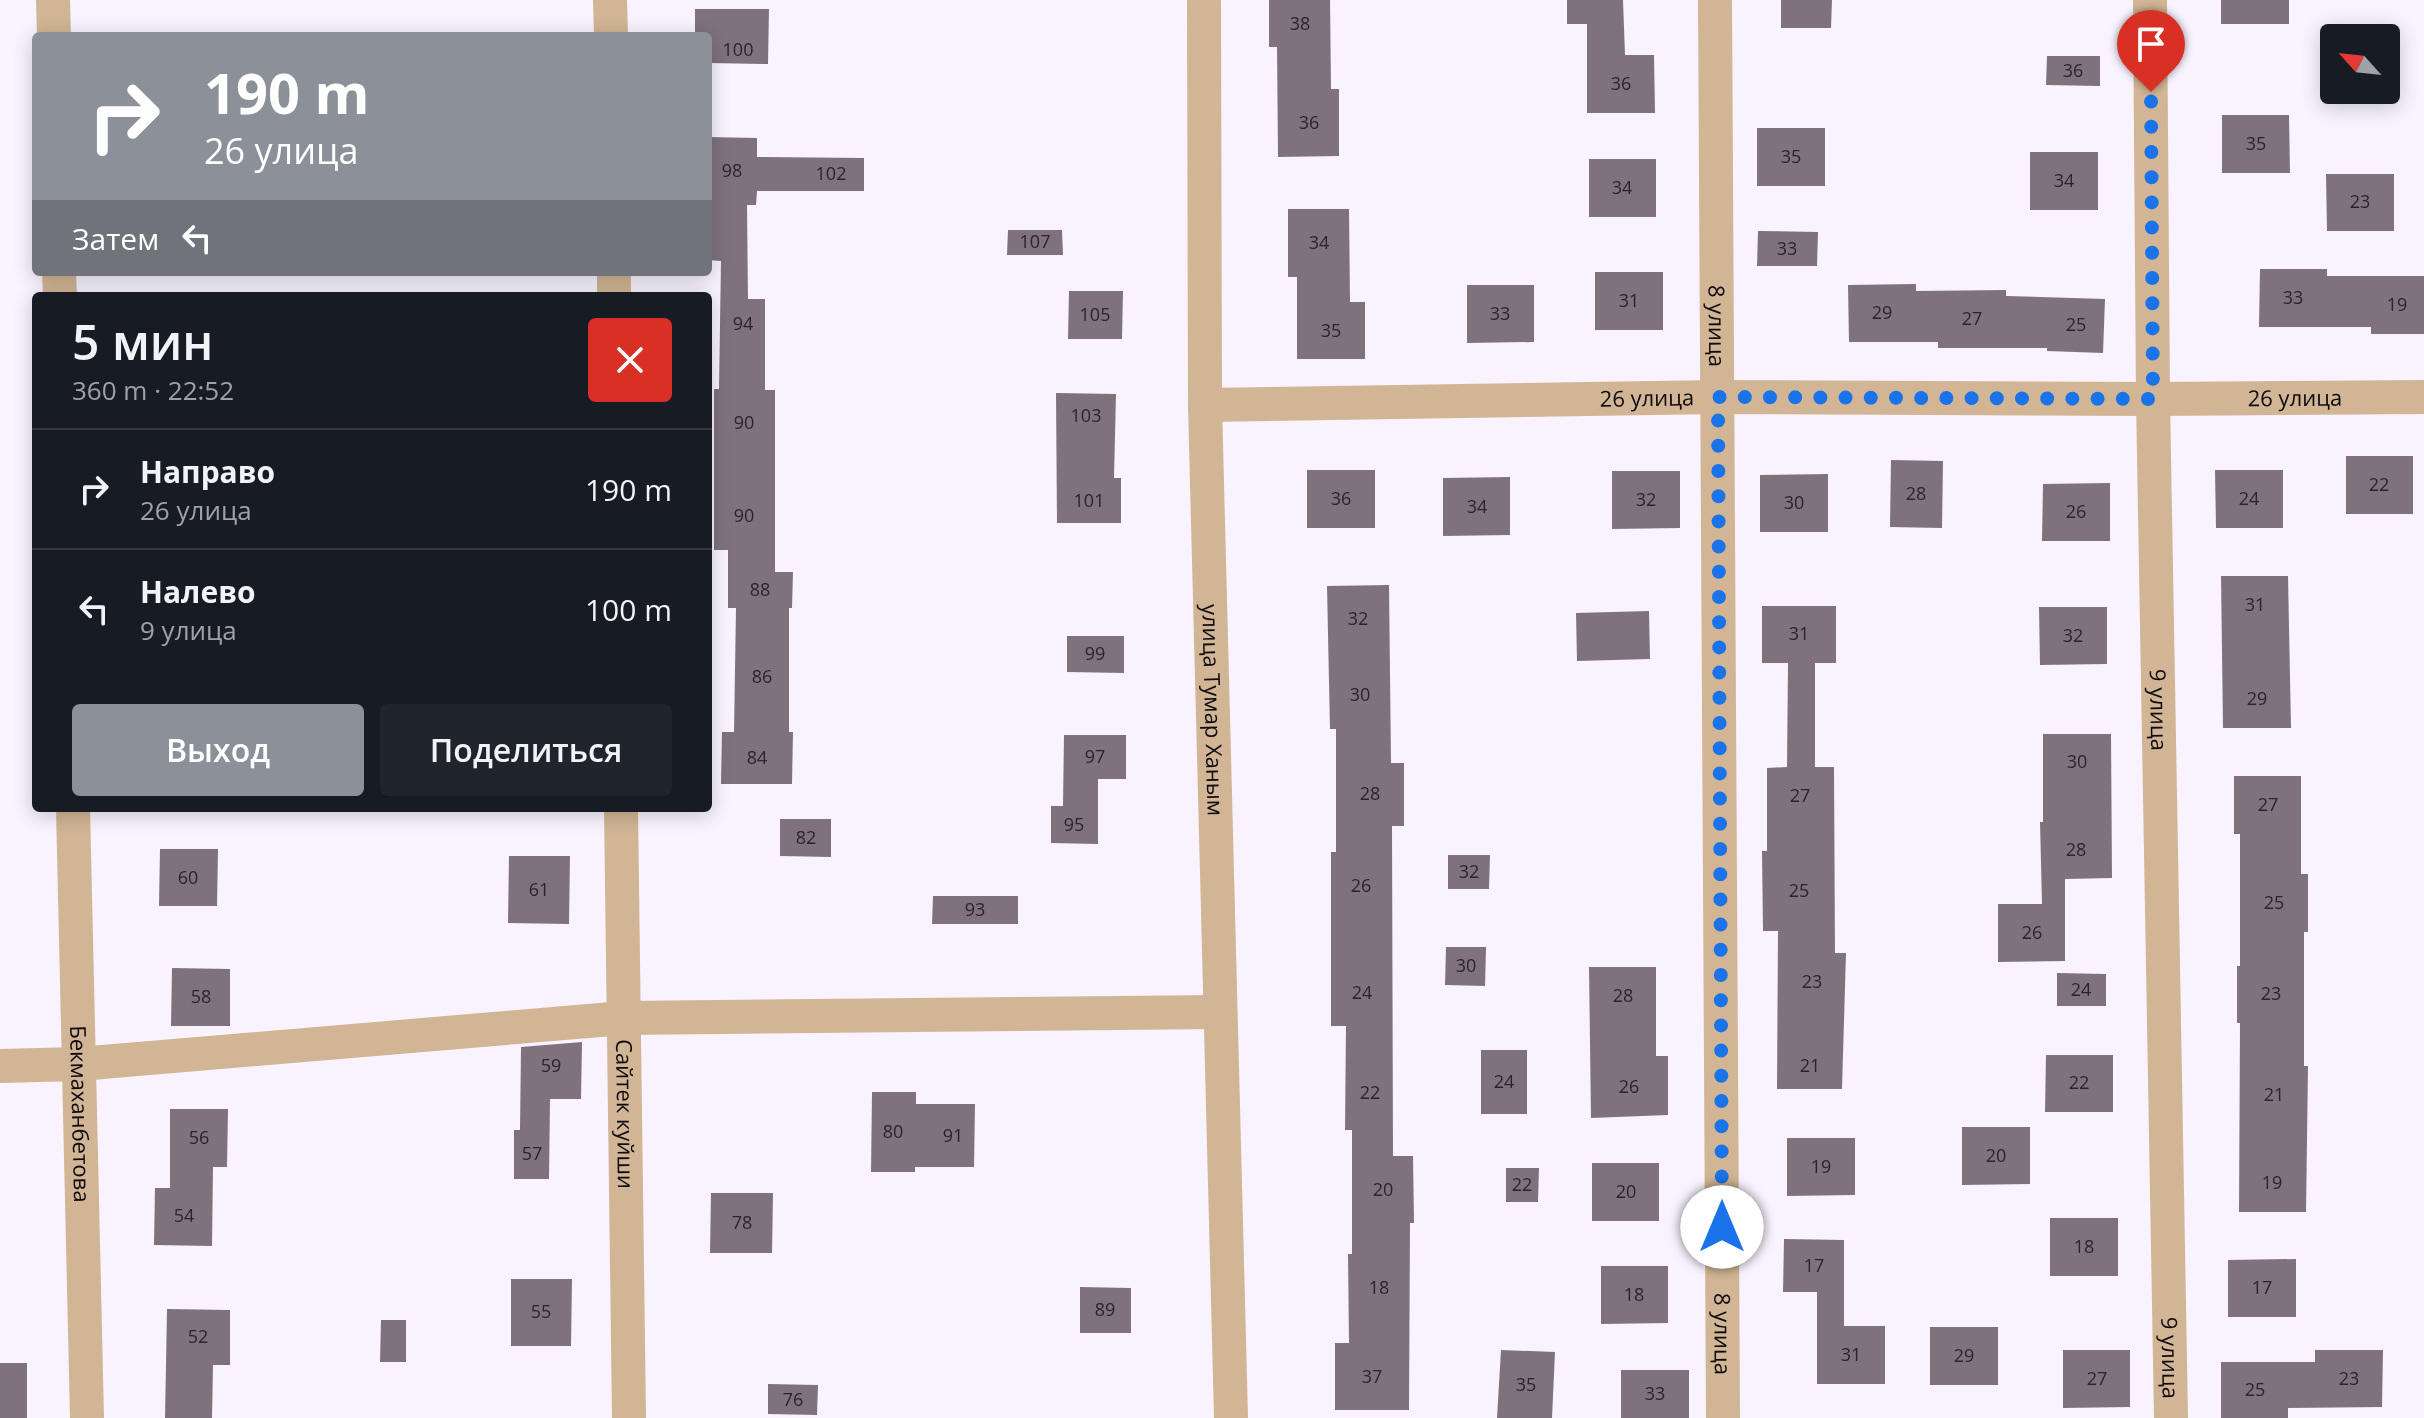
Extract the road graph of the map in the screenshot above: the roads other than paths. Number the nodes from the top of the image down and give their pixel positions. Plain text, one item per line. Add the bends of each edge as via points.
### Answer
1 (53, 0) edge
2 (610, 0) edge
3 (1204, 0) edge
4 (1715, 0) edge
5 (2150, 0) edge
6 (54, 32) edge
7 (611, 32) edge
8 (1718, 397) junction
9 (2424, 397) edge
10 (2153, 399) junction
11 (1205, 405) junction
12 (73, 812) edge
13 (621, 812) edge
14 (1220, 1012) junction
15 (624, 1018) junction
16 (79, 1064) junction
17 (0, 1066) edge
18 (87, 1418) edge
19 (629, 1418) edge
20 (1231, 1418) edge
21 (1723, 1418) edge
22 (2171, 1418) edge

1 - 6 street
2 - 7 street
3 - 11 street, улица Тумар Ханым
4 - 8 street, 8 улица
5 - 10 street, 9 улица
8 - 10 street, 26 улица
8 - 11 street, 26 улица
8 - 21 street, 8 улица
9 - 10 street, 26 улица
10 - 22 street, 9 улица
11 - 14 street, улица Тумар Ханым
12 - 16 street, Бекмаханбетова
13 - 15 street, Сайтек куйши
14 - 15 street
14 - 20 street, улица Тумар Ханым
15 - 16 street
15 - 19 street, Сайтек куйши
16 - 17 street
16 - 18 street, Бекмаханбетова

